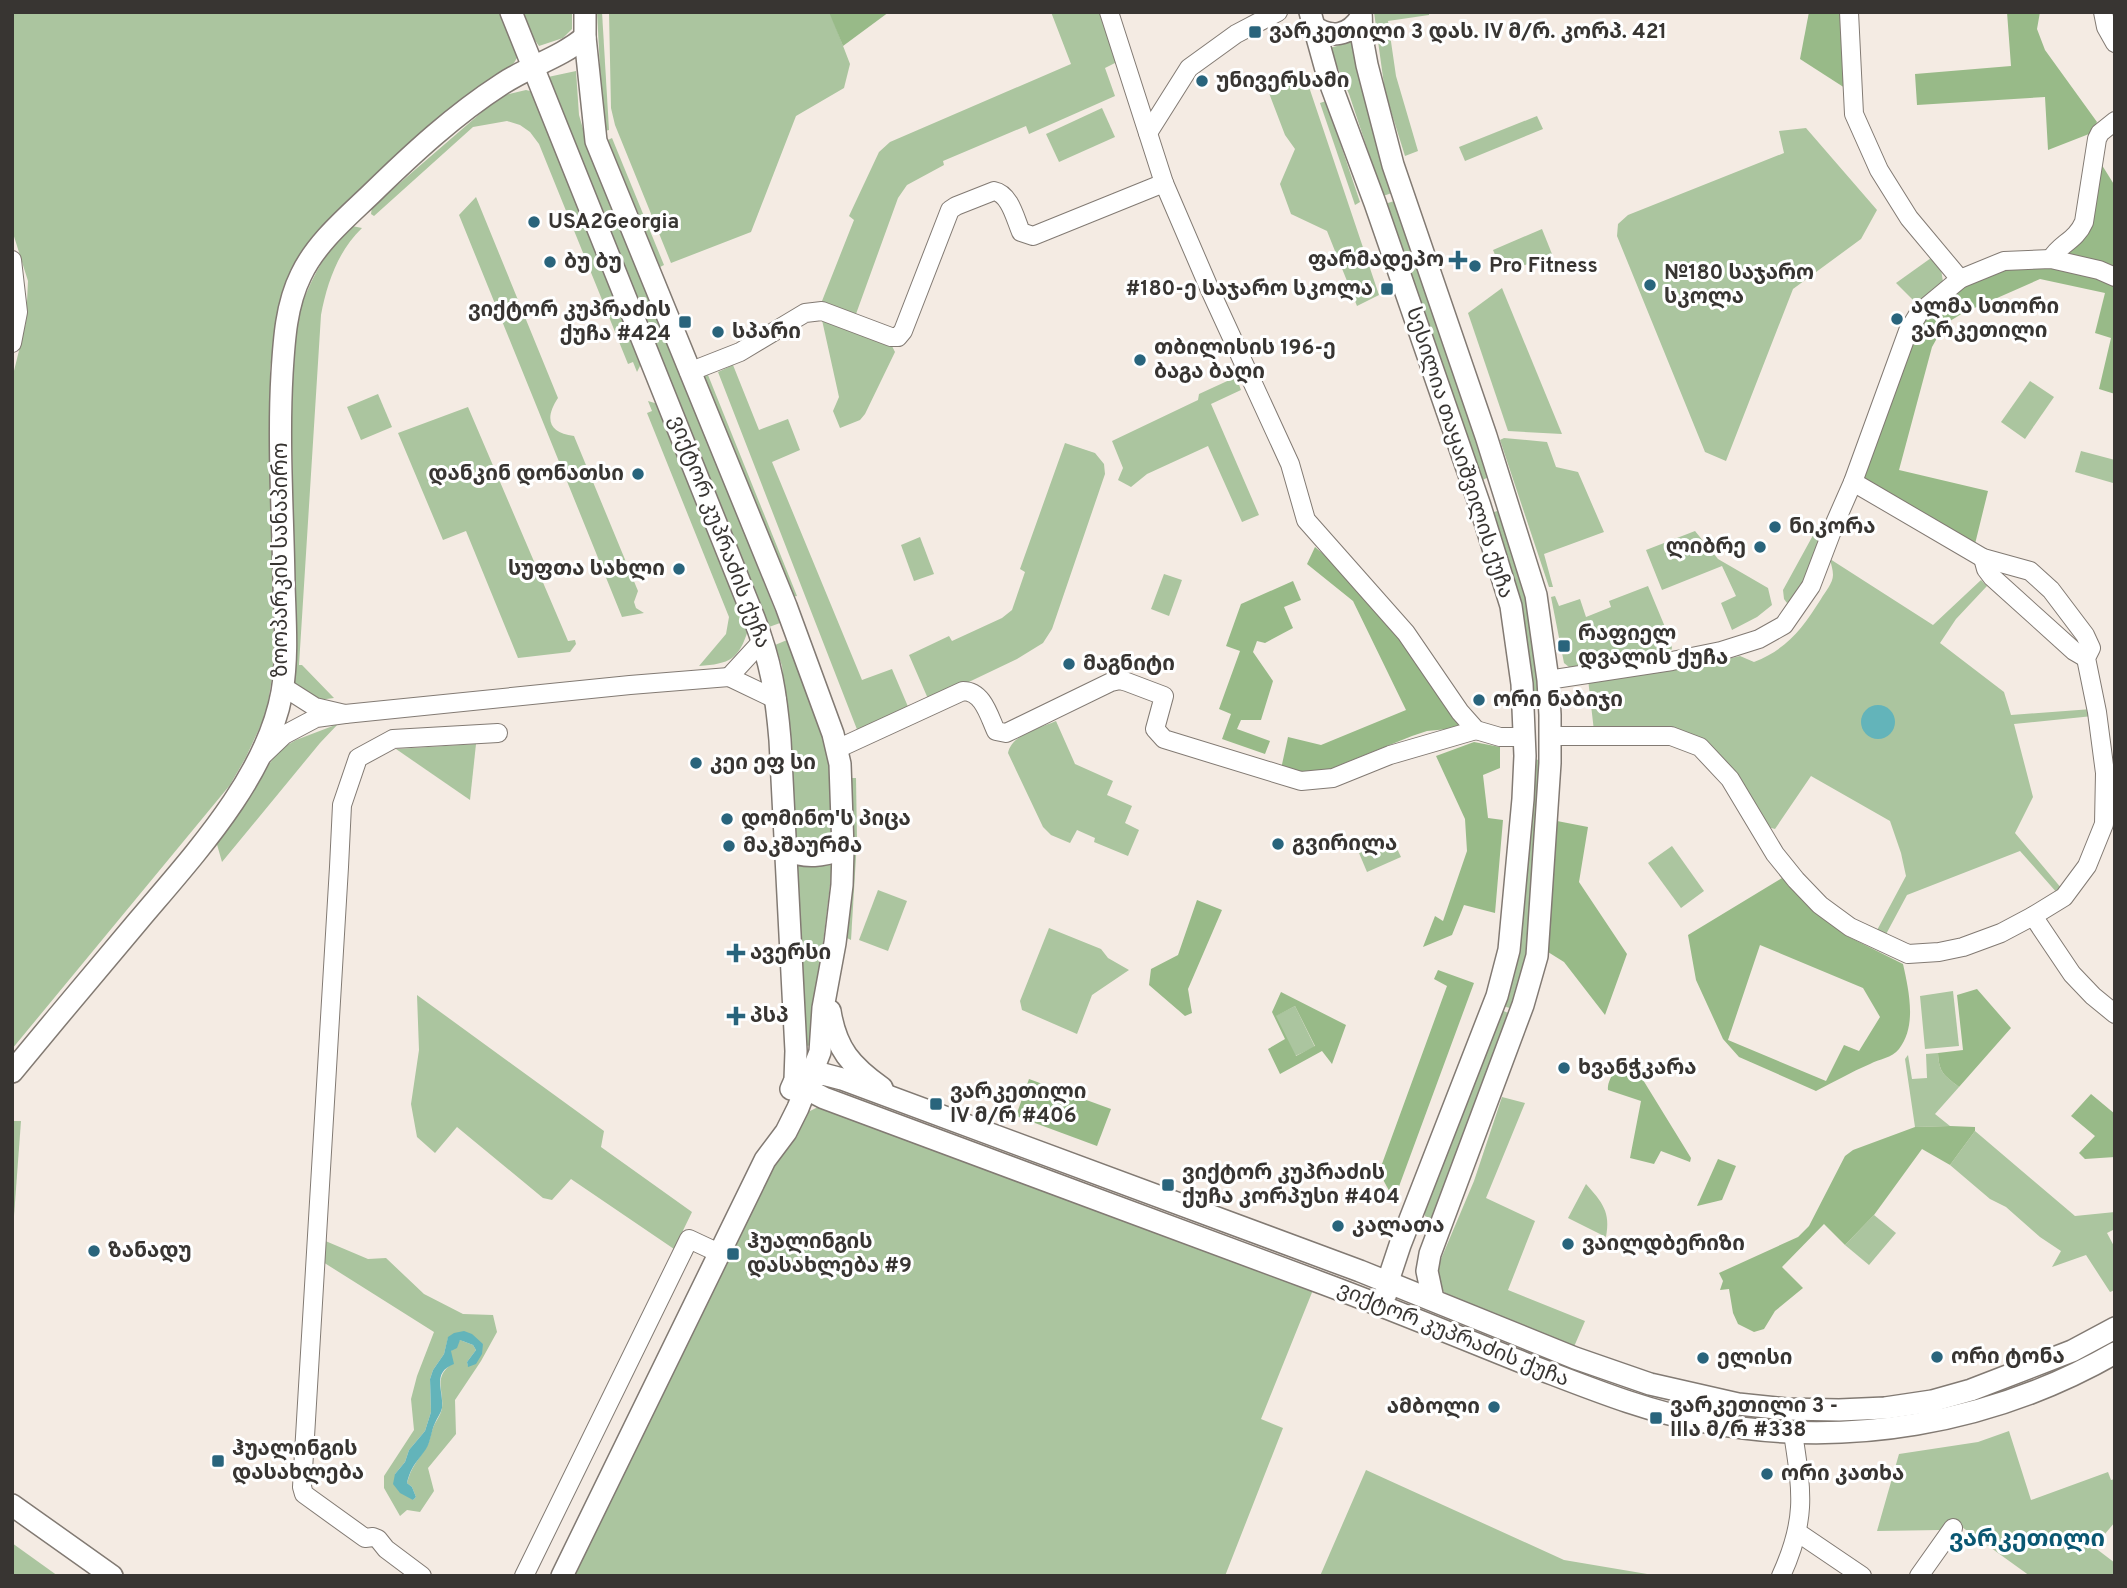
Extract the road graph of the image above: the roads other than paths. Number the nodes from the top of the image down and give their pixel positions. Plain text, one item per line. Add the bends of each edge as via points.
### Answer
1 (511, 12) edge
2 (585, 12) edge
3 (1109, 12) edge
4 (1278, 12) edge
5 (1849, 12) edge
6 (2103, 12) edge
7 (1362, 14) edge
8 (1311, 19) edge
9 (585, 37) junction
10 (2115, 43) edge
11 (533, 67) junction
12 (2115, 121) edge
13 (1148, 133) junction
14 (1164, 183) junction
15 (2052, 259) junction
16 (12, 260) edge
17 (2115, 278) edge
18 (1960, 279) junction
19 (12, 343) edge
20 (690, 372) junction
21 (1499, 474) junction
22 (1472, 482) junction
23 (1853, 482) junction
24 (1512, 512) junction
25 (1484, 519) junction
26 (1983, 558) junction
27 (794, 626) junction
28 (763, 640) junction
29 (2086, 658) junction
30 (729, 677) junction
31 (1548, 680) junction
32 (282, 686) junction
33 (777, 700) junction
34 (345, 714) junction
35 (1476, 730) junction
36 (498, 733) dead end
37 (1551, 736) junction
38 (1525, 746) junction
39 (837, 749) junction
40 (262, 757) junction
41 (1550, 763) junction
42 (843, 849) junction
43 (786, 850) junction
44 (2033, 916) junction
45 (827, 991) junction
46 (2115, 1014) edge
47 (12, 1072) edge
48 (805, 1081) junction
49 (905, 1104) junction
50 (1413, 1212) junction
51 (1441, 1224) junction
52 (719, 1253) junction
53 (1388, 1281) junction
54 (1433, 1299) junction
55 (1384, 1306) junction
56 (2115, 1328) edge
57 (2085, 1345) junction
58 (1562, 1353) junction
59 (2115, 1353) edge
60 (2096, 1364) junction
61 (1549, 1373) junction
62 (1793, 1433) junction
63 (12, 1505) edge
64 (1953, 1528) dead end
65 (1797, 1532) junction
66 (1782, 1575) edge
67 (112, 1576) edge
68 (422, 1576) edge
69 (524, 1576) edge
70 (562, 1576) edge
71 (1862, 1576) edge
72 (1919, 1576) edge

1 - 11 main road, ვიქტორ კუპრაძის ქუჩა
2 - 9 main road, ვიქტორ კუპრაძის ქუჩა
3 - 13 street
4 - 13 street via 1236,34 1188,68
5 - 18 street via 1853,110 1879,170 1909,218
6 - 10 street
7 - 8 main road via 1342,34 1326,34
7 - 21 main road, სესილია თაყაიშვილის ქუჩა via 1367,65 1393,165
8 - 22 main road, სესილია თაყაიშვილის ქუჩა
9 - 11 main road, ზოოპარკის სანაპირო
9 - 20 main road, ვიქტორ კუპრაძის ქუჩა via 596,141
11 - 28 main road, ვიქტორ კუპრაძის ქუჩა
11 - 32 main road, ზოოპარკის სანაპირო via 486,94 421,146 318,247 300,275 284,344 280,405 286,640
12 - 15 street via 2097,139 2080,233
13 - 14 street
14 - 20 street via 1033,236 1021,232 1002,193 981,196 950,210 898,337 814,311 740,352
14 - 35 street via 1290,464 1306,520 1406,633
15 - 17 street
15 - 18 street via 2004,261
16 - 19 street via 18,312
18 - 23 street via 1919,313 1909,331
20 - 27 main road, ვიქტორ კუპრაძის ქუჩა
21 - 22 main road via 1484,486
21 - 24 main road, სესილია თაყაიშვილის ქუჩა
22 - 25 main road, სესილია თაყაიშვილის ქუჩა
23 - 26 street
23 - 31 street via 1811,586 1784,625 1721,651
24 - 25 main road via 1501,501 1495,502
24 - 31 main road, სესილია თაყაიშვილის ქუჩა via 1536,595
25 - 38 main road, სესილია თაყაიშვილის ქუჩა via 1511,606
26 - 29 street via 1992,577
26 - 29 street via 2040,579 2085,635 2091,648
27 - 28 main road
27 - 39 main road, ვიქტორ კუპრაძის ქუჩა
28 - 30 street
28 - 33 main road, ვიქტორ კუპრაძის ქუჩა
29 - 44 street via 2105,773 2104,824 2087,866 2064,897
30 - 33 street
30 - 34 street
31 - 37 main road, სესილია თაყაიშვილის ქუჩა
32 - 34 street via 315,707
32 - 40 main road, ზოოპარკის სანაპირო
33 - 43 main road, ვიქტორ კუპრაძის ქუჩა
34 - 40 street via 316,718 284,734
35 - 38 street
35 - 39 street via 1390,755 1333,778 1301,781 1164,739 1155,729 1164,696 1120,680 1006,733 996,731 974,692 963,691
36 - 68 street via 393,739 358,758 342,805 302,1488 361,1544 378,1539 381,1557
37 - 38 main road
37 - 41 main road, სესილია თაყაიშვილის ქუჩა
37 - 44 street via 1671,736 1700,747 1730,779 1775,854 1820,905 1850,927 1908,954 1963,947
38 - 41 main road via 1544,753
38 - 50 main road, სესილია თაყაიშვილის ქუჩა via 1509,950 1497,996
39 - 42 main road, ვიქტორ კუპრაძის ქუჩა
40 - 47 main road, ზოოპარკის სანაპირო via 187,863
41 - 51 main road, სესილია თაყაიშვილის ქუჩა via 1537,956
42 - 43 main road via 815,856
42 - 45 main road, ვიქტორ კუპრაძის ქუჩა
43 - 48 main road, ვიქტორ კუპრაძის ქუჩა via 796,1051
44 - 46 street via 2072,974
45 - 48 main road, ვიქტორ კუპრაძის ქუჩა via 820,1052
45 - 49 main road via 843,1052 862,1073
48 - 49 main road, ვიქტორ კუპრაძის ქუჩა via 823,1074
48 - 52 main road via 786,1132 765,1160
48 - 55 main road, ვიქტორ კუპრაძის ქუჩა via 824,1098
49 - 53 main road, ვიქტორ კუპრაძის ქუჩა
50 - 51 main road via 1423,1225
50 - 53 main road, სესილია თაყაიშვილის ქუჩა
51 - 54 main road, სესილია თაყაიშვილის ქუჩა via 1427,1271
52 - 69 street via 689,1239
52 - 70 main road
53 - 54 main road, ვიქტორ კუპრაძის ქუჩა
53 - 55 main road, სესილია თაყაიშვილის ქუჩა
54 - 58 main road, ვიქტორ კუპრაძის ქუჩა
55 - 61 main road, ვიქტორ კუპრაძის ქუჩა
56 - 57 main road, ვიქტორ კუპრაძის ქუჩა
57 - 58 main road, ვიქტორ კუპრაძის ქუჩა via 1932,1401 1839,1410 1738,1404 1650,1384
57 - 60 main road
58 - 61 main road
59 - 60 main road, ვიქტორ კუპრაძის ქუჩა
60 - 62 main road, ვიქტორ კუპრაძის ქუჩა via 1999,1405 1934,1422
61 - 62 main road, ვიქტორ კუპრაძის ქუჩა via 1661,1412
62 - 65 street via 1802,1502
63 - 67 main road
64 - 72 street
65 - 66 street
65 - 71 street

